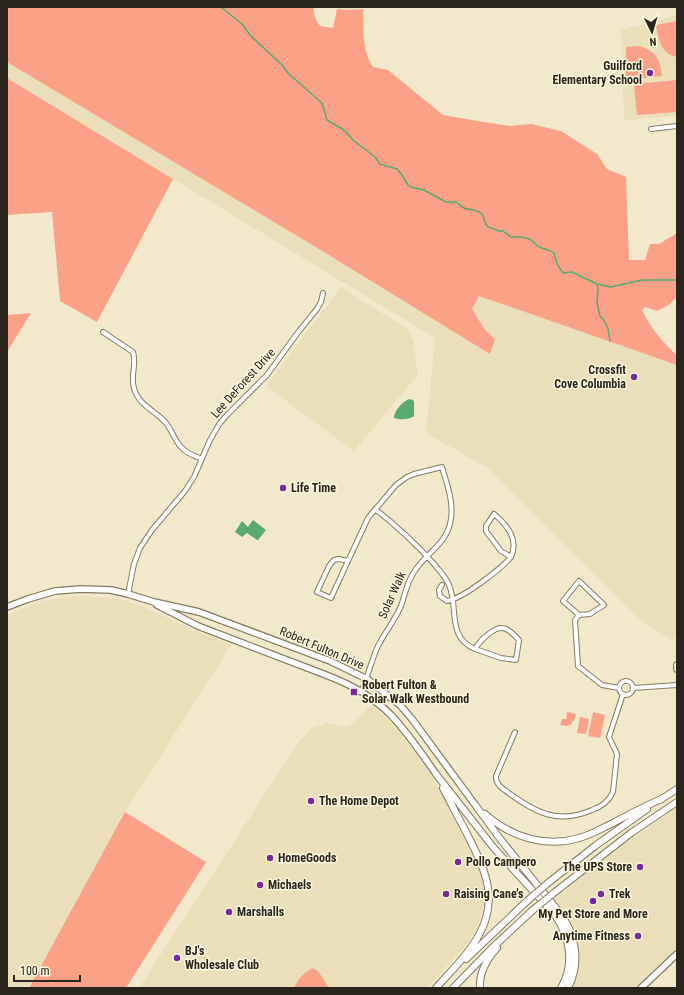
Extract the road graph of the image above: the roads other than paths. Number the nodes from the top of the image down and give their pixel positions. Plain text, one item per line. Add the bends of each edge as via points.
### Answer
1 (677, 126) edge
2 (651, 129) dead end
3 (323, 293) dead end
4 (103, 332) dead end
5 (202, 459) junction
6 (375, 508) junction
7 (427, 556) junction
8 (511, 557) junction
9 (348, 561) junction
10 (442, 585) dead end
11 (128, 594) junction
12 (453, 600) junction
13 (154, 602) junction
14 (7, 607) edge
15 (579, 615) junction
16 (475, 649) junction
17 (677, 665) edge
18 (677, 669) edge
19 (367, 679) junction
20 (677, 685) edge
21 (619, 688) junction
22 (633, 688) junction
23 (361, 692) junction
24 (623, 694) junction
25 (515, 732) dead end
26 (436, 774) junction
27 (677, 789) edge
28 (663, 798) junction
29 (677, 802) edge
30 (476, 806) junction
31 (515, 926) junction
32 (677, 954) edge
33 (436, 988) edge
34 (453, 988) edge
35 (480, 988) edge
36 (562, 988) edge
37 (568, 988) edge
38 (641, 988) edge

1 - 2 street
3 - 5 street, Lee DeForest Drive via 317,309 267,375 220,423
4 - 5 street via 133,352 133,387 141,402 164,421 179,446
5 - 11 street, Lee DeForest Drive via 198,472 185,491 140,548
6 - 7 street
6 - 7 street, Solar Walk via 407,477 442,467 451,500 450,522 443,540
6 - 9 street
7 - 12 street via 449,583
7 - 19 street, Solar Walk via 411,577 401,607 375,653
8 - 8 street via 501,551 486,531 486,526 494,514 511,533 514,545
8 - 12 street via 465,594
9 - 9 street via 331,598 316,592 331,563 339,559
10 - 12 street via 440,596 447,601
11 - 13 street, Robert Fulton Drive
11 - 14 street, Robert Fulton Drive via 97,589 64,590 40,594
12 - 16 street via 457,632 466,645
13 - 19 street, Robert Fulton Drive via 215,617 330,660
13 - 23 street, Robert Fulton Drive via 198,626 334,678
15 - 15 street via 590,614 604,605 579,580 563,601
15 - 21 street via 574,623 578,666 602,685
16 - 16 street via 481,640 499,627 509,631 519,640 516,660
17 - 18 street
19 - 23 street, Solar Walk
19 - 30 street, Robert Fulton Drive via 400,705
20 - 22 street
21 - 22 street via 621,683 626,681 631,683
21 - 24 street
22 - 24 street via 629,694
23 - 26 street, Robert Fulton Drive via 374,700 401,726
24 - 25 street via 609,737 617,757 613,792 604,803 589,812 567,817 544,814 529,807 496,782 496,776
26 - 33 main road via 483,866 489,891 486,915 480,933
26 - 36 main road via 493,847 559,921 570,953 567,976
27 - 28 main road
28 - 30 main road via 585,836 556,842 533,840 514,834
28 - 33 main road, bridge via 548,883
29 - 31 main road, bridge via 607,850
30 - 37 main road via 567,924 576,952 573,977
31 - 34 main road
31 - 35 main road via 487,962 480,978
32 - 38 street

